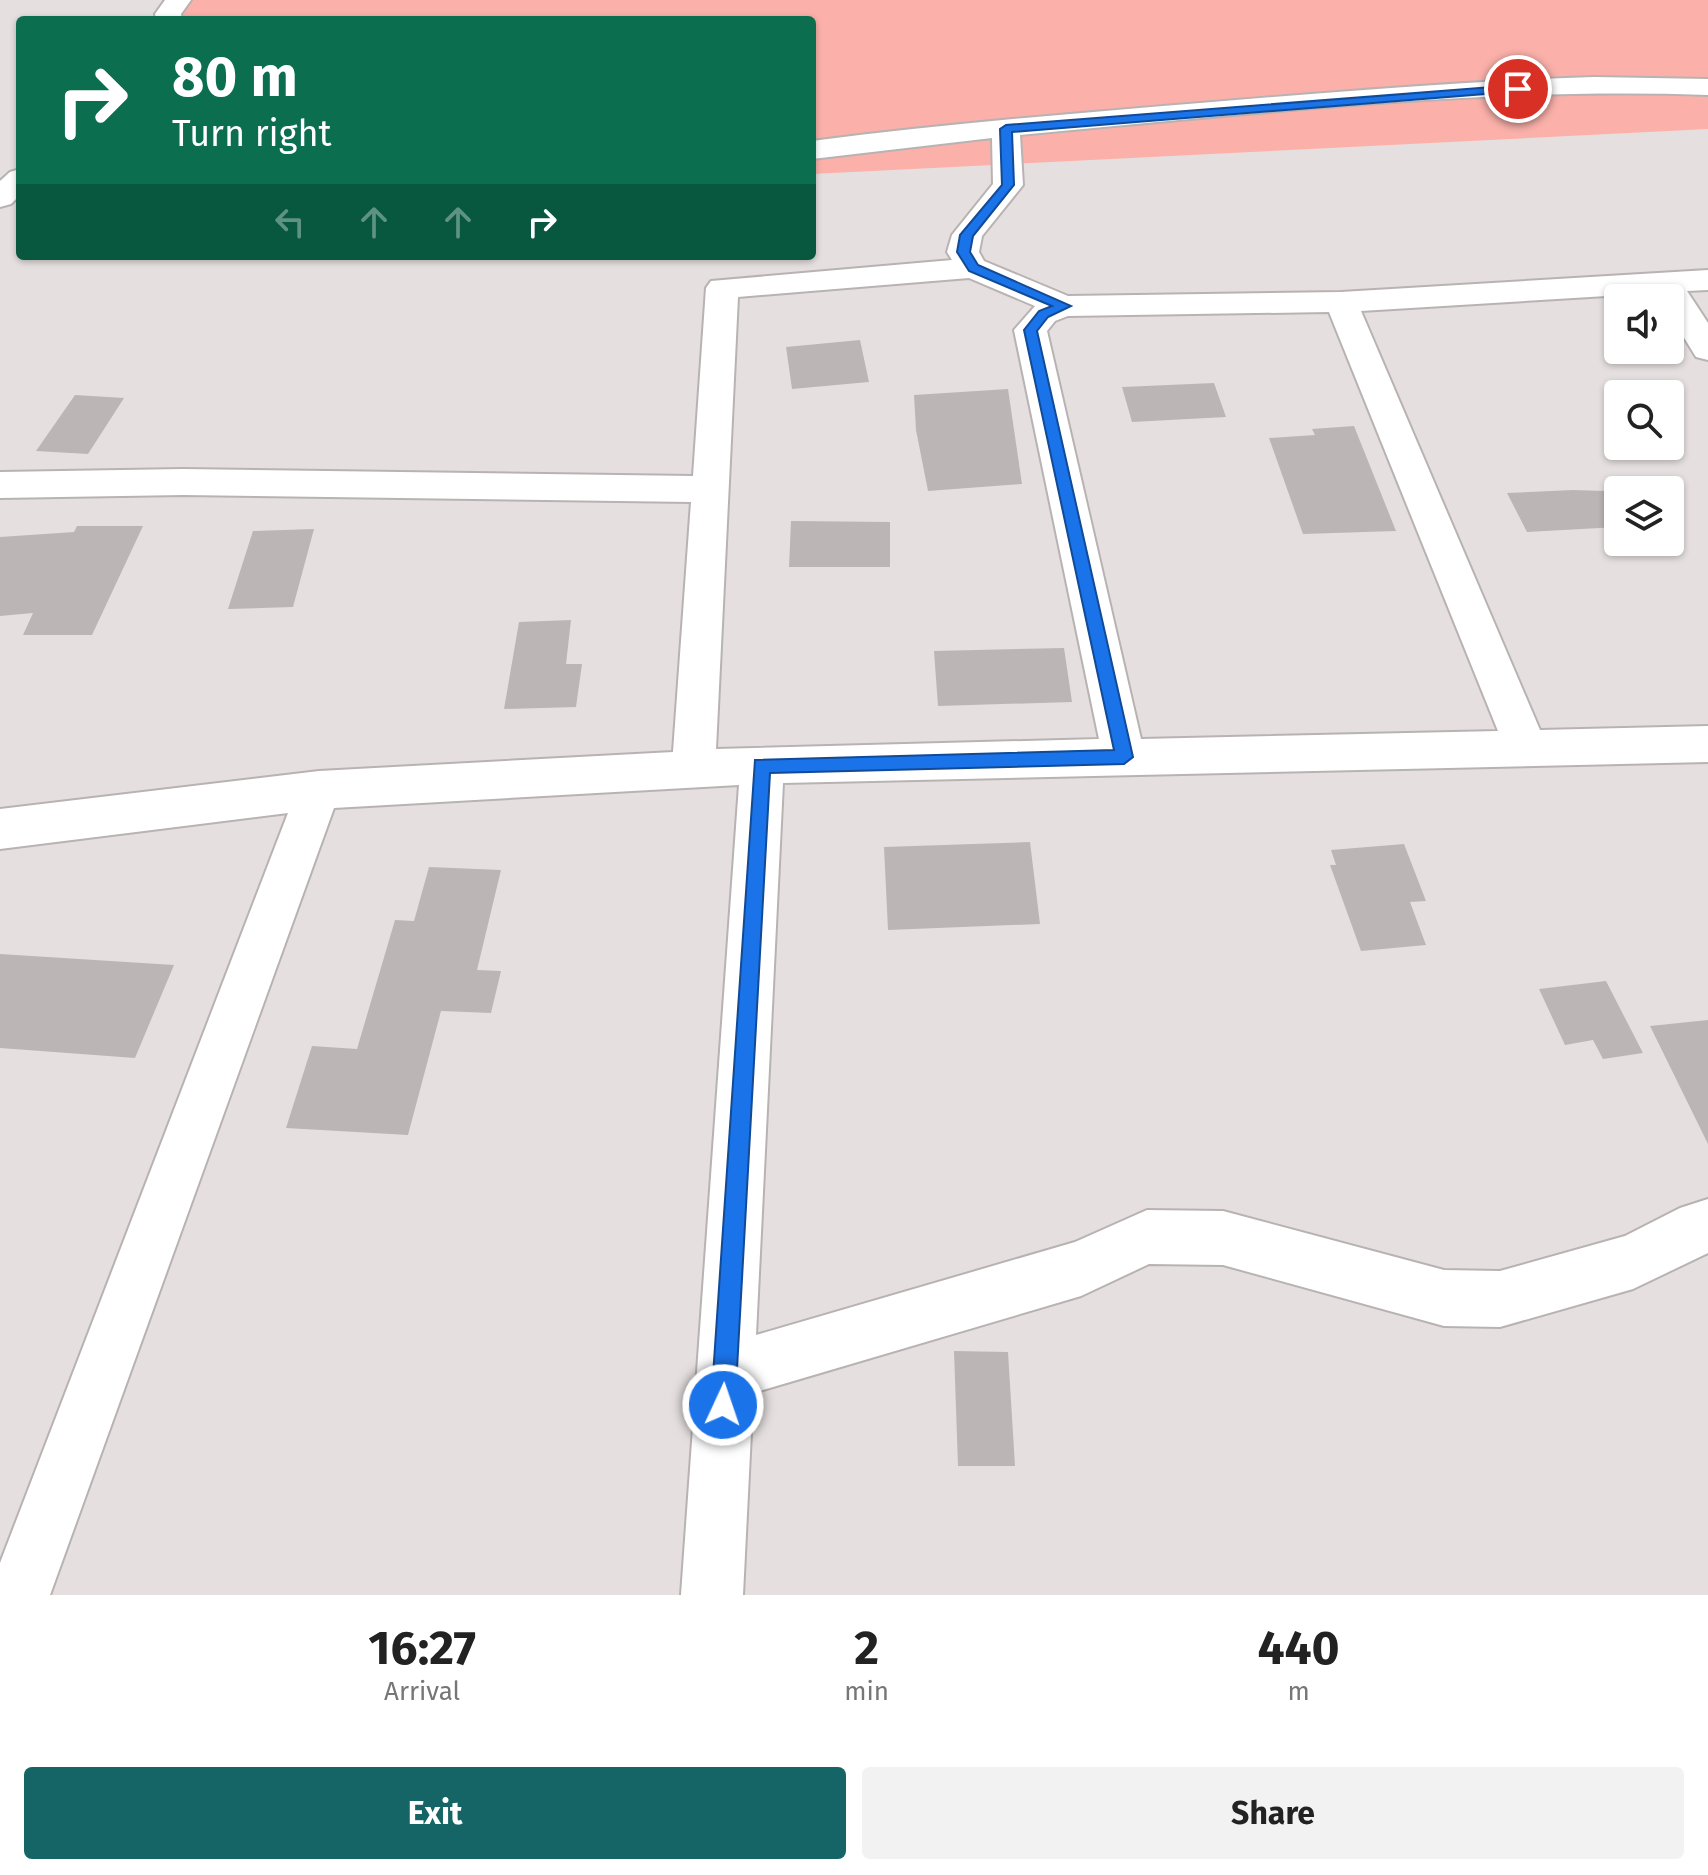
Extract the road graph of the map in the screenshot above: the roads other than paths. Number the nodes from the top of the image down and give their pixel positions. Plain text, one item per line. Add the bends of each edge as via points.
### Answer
1 (1708, 87) edge
2 (1006, 129) junction
3 (816, 150) edge
4 (16, 182) edge
5 (0, 198) edge
6 (973, 268) junction
7 (1708, 280) edge
8 (1675, 284) edge
9 (1604, 288) edge
10 (1341, 302) junction
11 (1064, 306) junction
12 (1684, 312) edge
13 (1708, 349) edge
14 (0, 485) edge
15 (710, 489) junction
16 (1708, 744) edge
17 (1526, 748) junction
18 (1124, 757) junction
19 (762, 765) junction
20 (693, 771) junction
21 (319, 790) junction
22 (0, 829) edge
23 (1708, 1226) edge
24 (725, 1373) junction
25 (19, 1595) edge
26 (712, 1595) edge

1 - 2 street via 1580,85 1472,91
2 - 3 street
2 - 6 street via 1008,185 967,235 963,252
4 - 5 street
6 - 11 street
6 - 15 street via 722,288
7 - 8 street
9 - 10 street
10 - 11 street
10 - 17 street
11 - 18 street via 1044,314 1030,330
12 - 13 street
14 - 15 street via 183,482
15 - 20 street
16 - 17 street
17 - 18 street
18 - 19 street
19 - 20 street
19 - 24 street
20 - 21 street
21 - 22 street
21 - 25 street
23 - 24 street via 1633,1261 1500,1299 1444,1298 1223,1238 1147,1237 1081,1268
24 - 26 street

